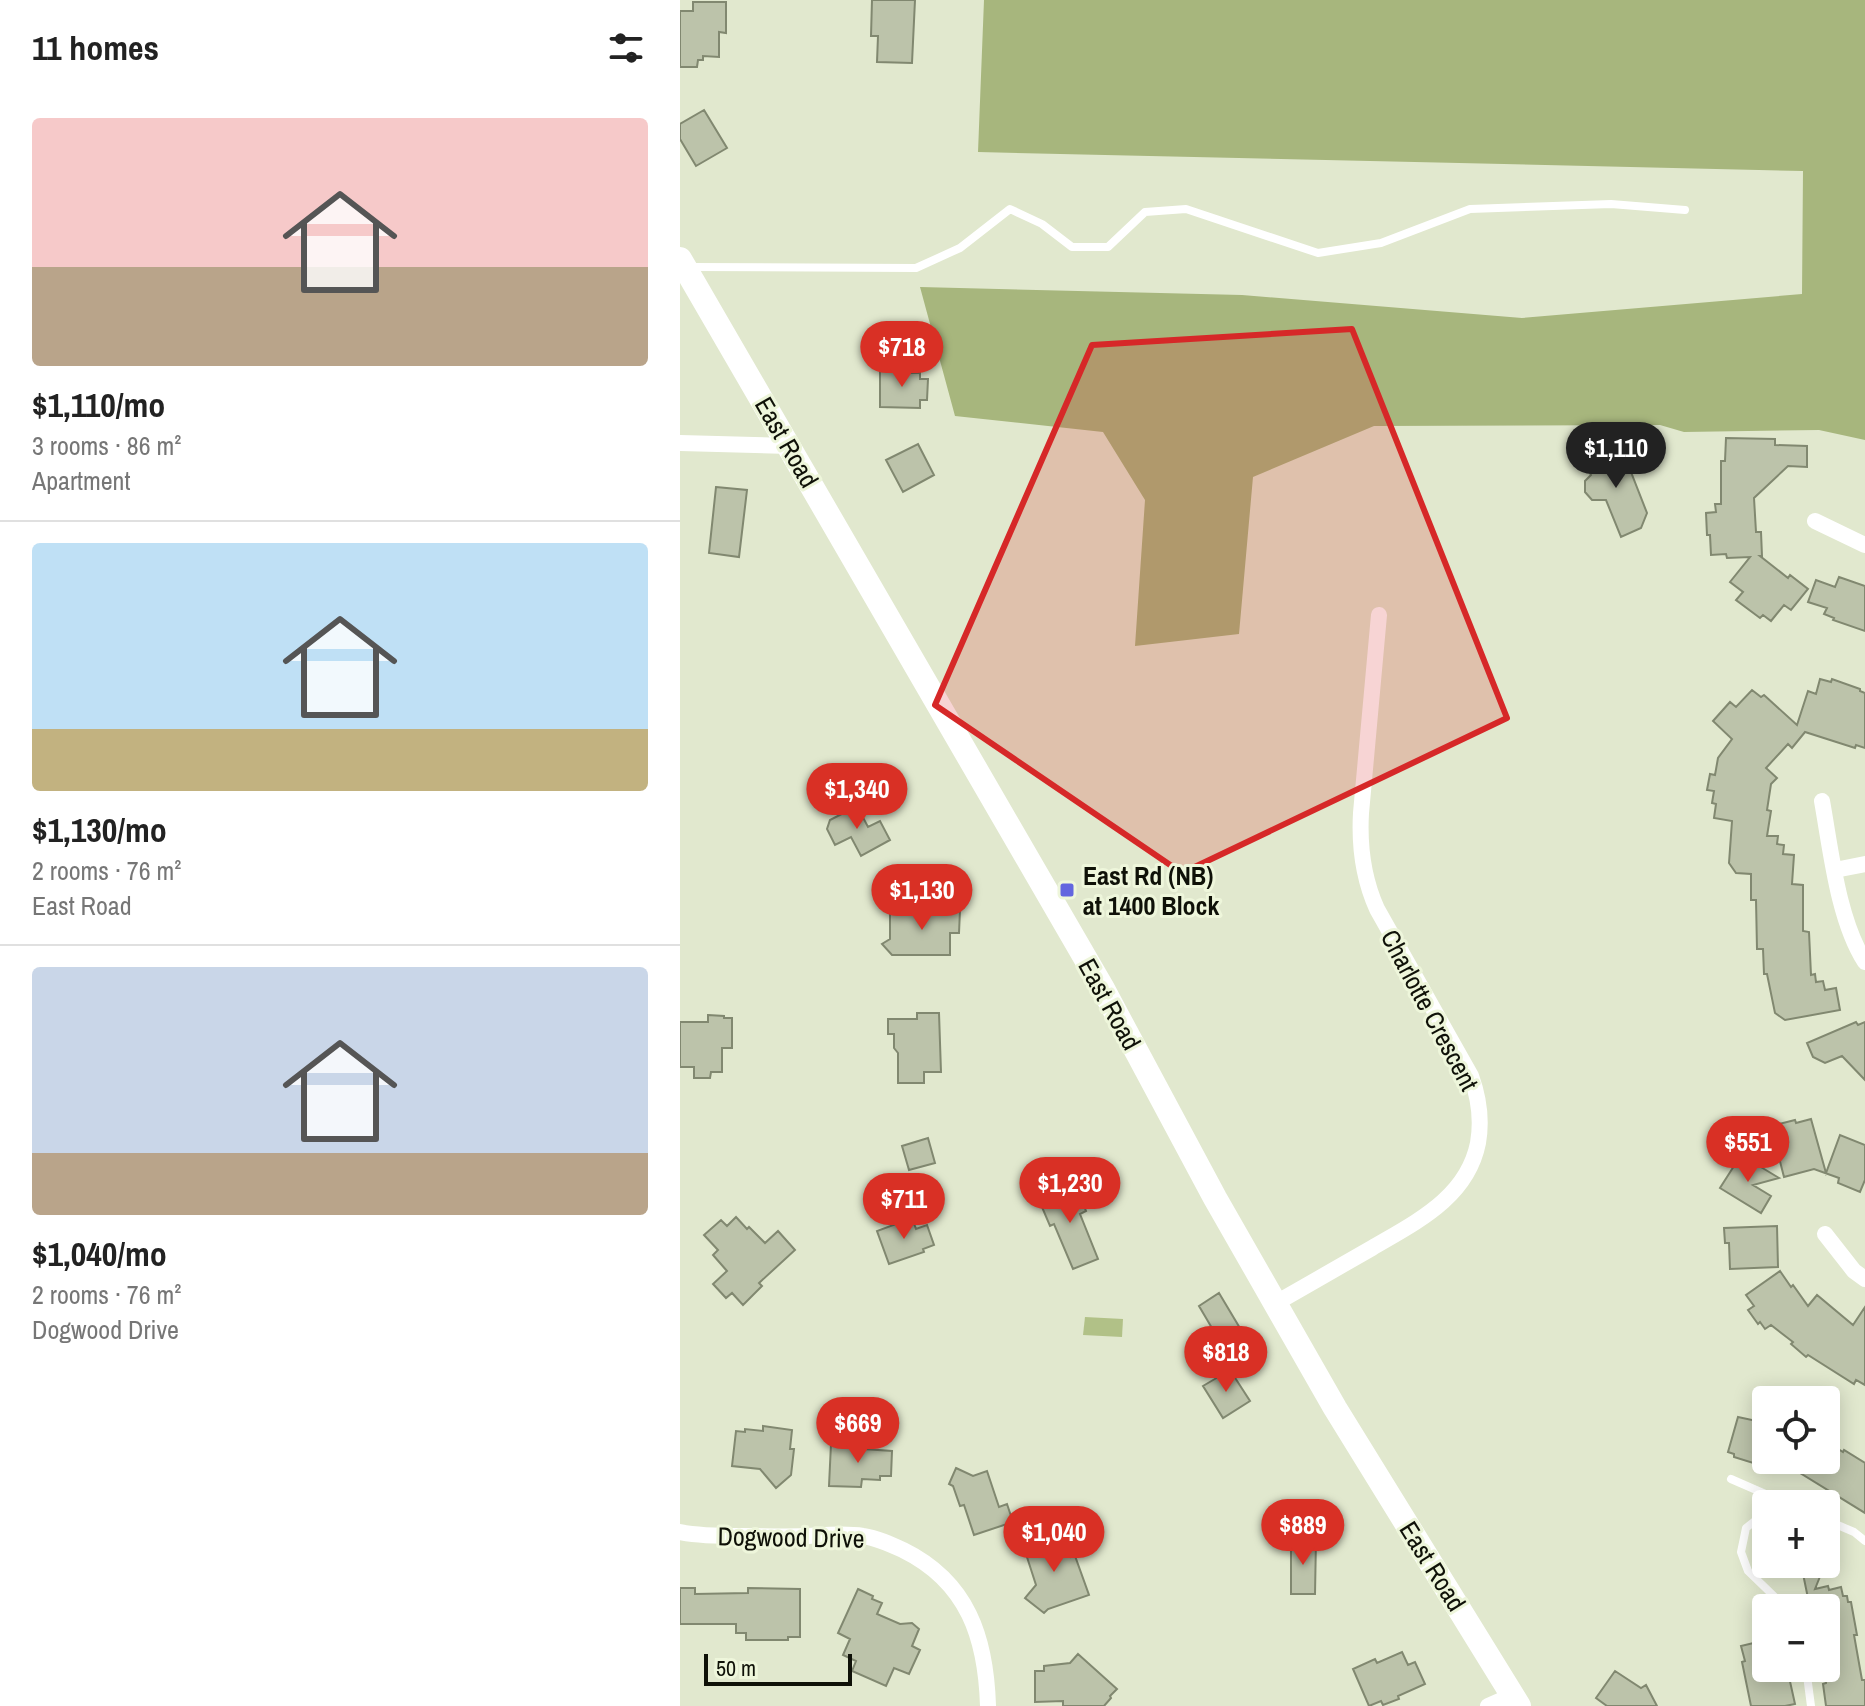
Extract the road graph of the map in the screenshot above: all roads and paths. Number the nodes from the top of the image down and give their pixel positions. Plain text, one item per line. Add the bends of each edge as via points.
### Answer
1 (1685, 210) dead end
2 (682, 263) edge
3 (680, 443) edge
4 (790, 446) junction
5 (1815, 521) dead end
6 (1865, 545) edge
7 (1379, 615) dead end
8 (1822, 801) dead end
9 (1865, 864) edge
10 (1835, 870) junction
11 (1865, 962) edge
12 (1825, 1234) dead end
13 (1865, 1279) edge
14 (1276, 1303) junction
15 (1731, 1479) dead end
16 (1754, 1490) edge
17 (1752, 1523) edge
18 (1840, 1526) edge
19 (680, 1532) edge
20 (1865, 1541) edge
21 (1752, 1575) edge
22 (1755, 1578) edge
23 (1772, 1594) edge
24 (1808, 1682) edge
25 (1516, 1700) edge
26 (988, 1706) edge
27 (1488, 1706) edge
28 (1811, 1706) edge

1 - 2 lane via 1611,204 1470,209 1381,243 1318,253 1186,209 1145,212 1108,247 1072,247 1010,209 960,248 916,268
2 - 4 main road, East Road
3 - 4 street
4 - 14 main road, East Road via 1102,987
5 - 6 street
7 - 14 street, Charlotte Crescent via 1361,813 1362,866 1377,909 1471,1076 1479,1139 1468,1173 1438,1207
8 - 10 street
9 - 10 street
10 - 11 street via 1846,922
12 - 13 street
14 - 25 main road, East Road
15 - 16 lane
17 - 21 lane via 1741,1552
18 - 20 lane
19 - 26 street, Dogwood Drive via 873,1537 922,1560 952,1587 970,1617 983,1650
22 - 23 lane
24 - 28 lane
25 - 27 street

